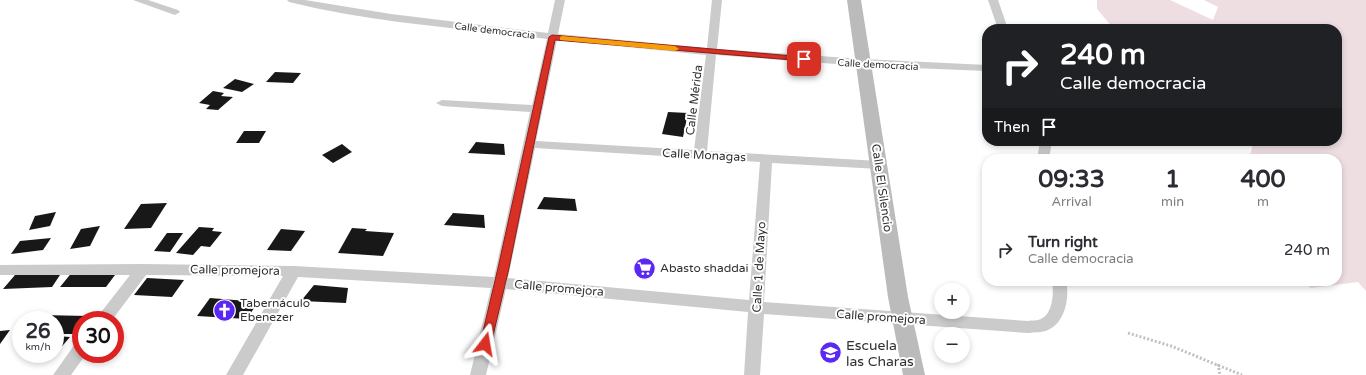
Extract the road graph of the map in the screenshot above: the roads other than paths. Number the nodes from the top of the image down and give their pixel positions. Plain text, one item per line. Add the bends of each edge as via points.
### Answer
1 (138, 0) edge
2 (292, 0) edge
3 (341, 0) edge
4 (560, 0) edge
5 (717, 0) edge
6 (854, 0) edge
7 (993, 0) edge
8 (331, 9) junction
9 (175, 12) dead end
10 (1000, 24) edge
11 (552, 37) junction
12 (712, 52) junction
13 (864, 64) junction
14 (982, 68) edge
15 (442, 103) dead end
16 (537, 109) junction
17 (530, 144) junction
18 (700, 156) junction
19 (766, 159) junction
20 (879, 165) junction
21 (142, 269) junction
22 (0, 270) edge
23 (294, 271) junction
24 (500, 283) junction
25 (1060, 286) edge
26 (757, 307) junction
27 (110, 311) edge
28 (903, 319) junction
29 (72, 361) edge
30 (61, 375) edge
31 (234, 375) edge
32 (478, 375) edge
33 (752, 375) edge
34 (914, 375) edge

1 - 9 street
2 - 8 street, Calle democracia
3 - 8 street
4 - 11 street
5 - 12 street, Calle Mérida
6 - 13 street, Calle El Silencio
7 - 10 street
8 - 11 street, Calle democracia
11 - 12 street, Calle democracia
11 - 16 street
12 - 13 street, Calle democracia
12 - 18 street, Calle Mérida
13 - 14 street, Calle democracia
13 - 20 street, Calle El Silencio
15 - 16 street
16 - 17 street
17 - 18 street, Calle Monagas
17 - 24 street
18 - 19 street, Calle Monagas
19 - 20 street, Calle Monagas
19 - 26 street, Calle 1 de Mayo
20 - 28 street, Calle El Silencio
21 - 22 street, Calle promejora
21 - 23 street, Calle promejora
21 - 27 street
23 - 24 street, Calle promejora
23 - 31 street
24 - 26 street, Calle promejora
24 - 32 street
25 - 28 street, Calle promejora via 1054,315 1044,325 1028,327
26 - 28 street, Calle promejora
26 - 33 street, Calle 1 de Mayo
28 - 34 street, Calle El Silencio
29 - 30 street

